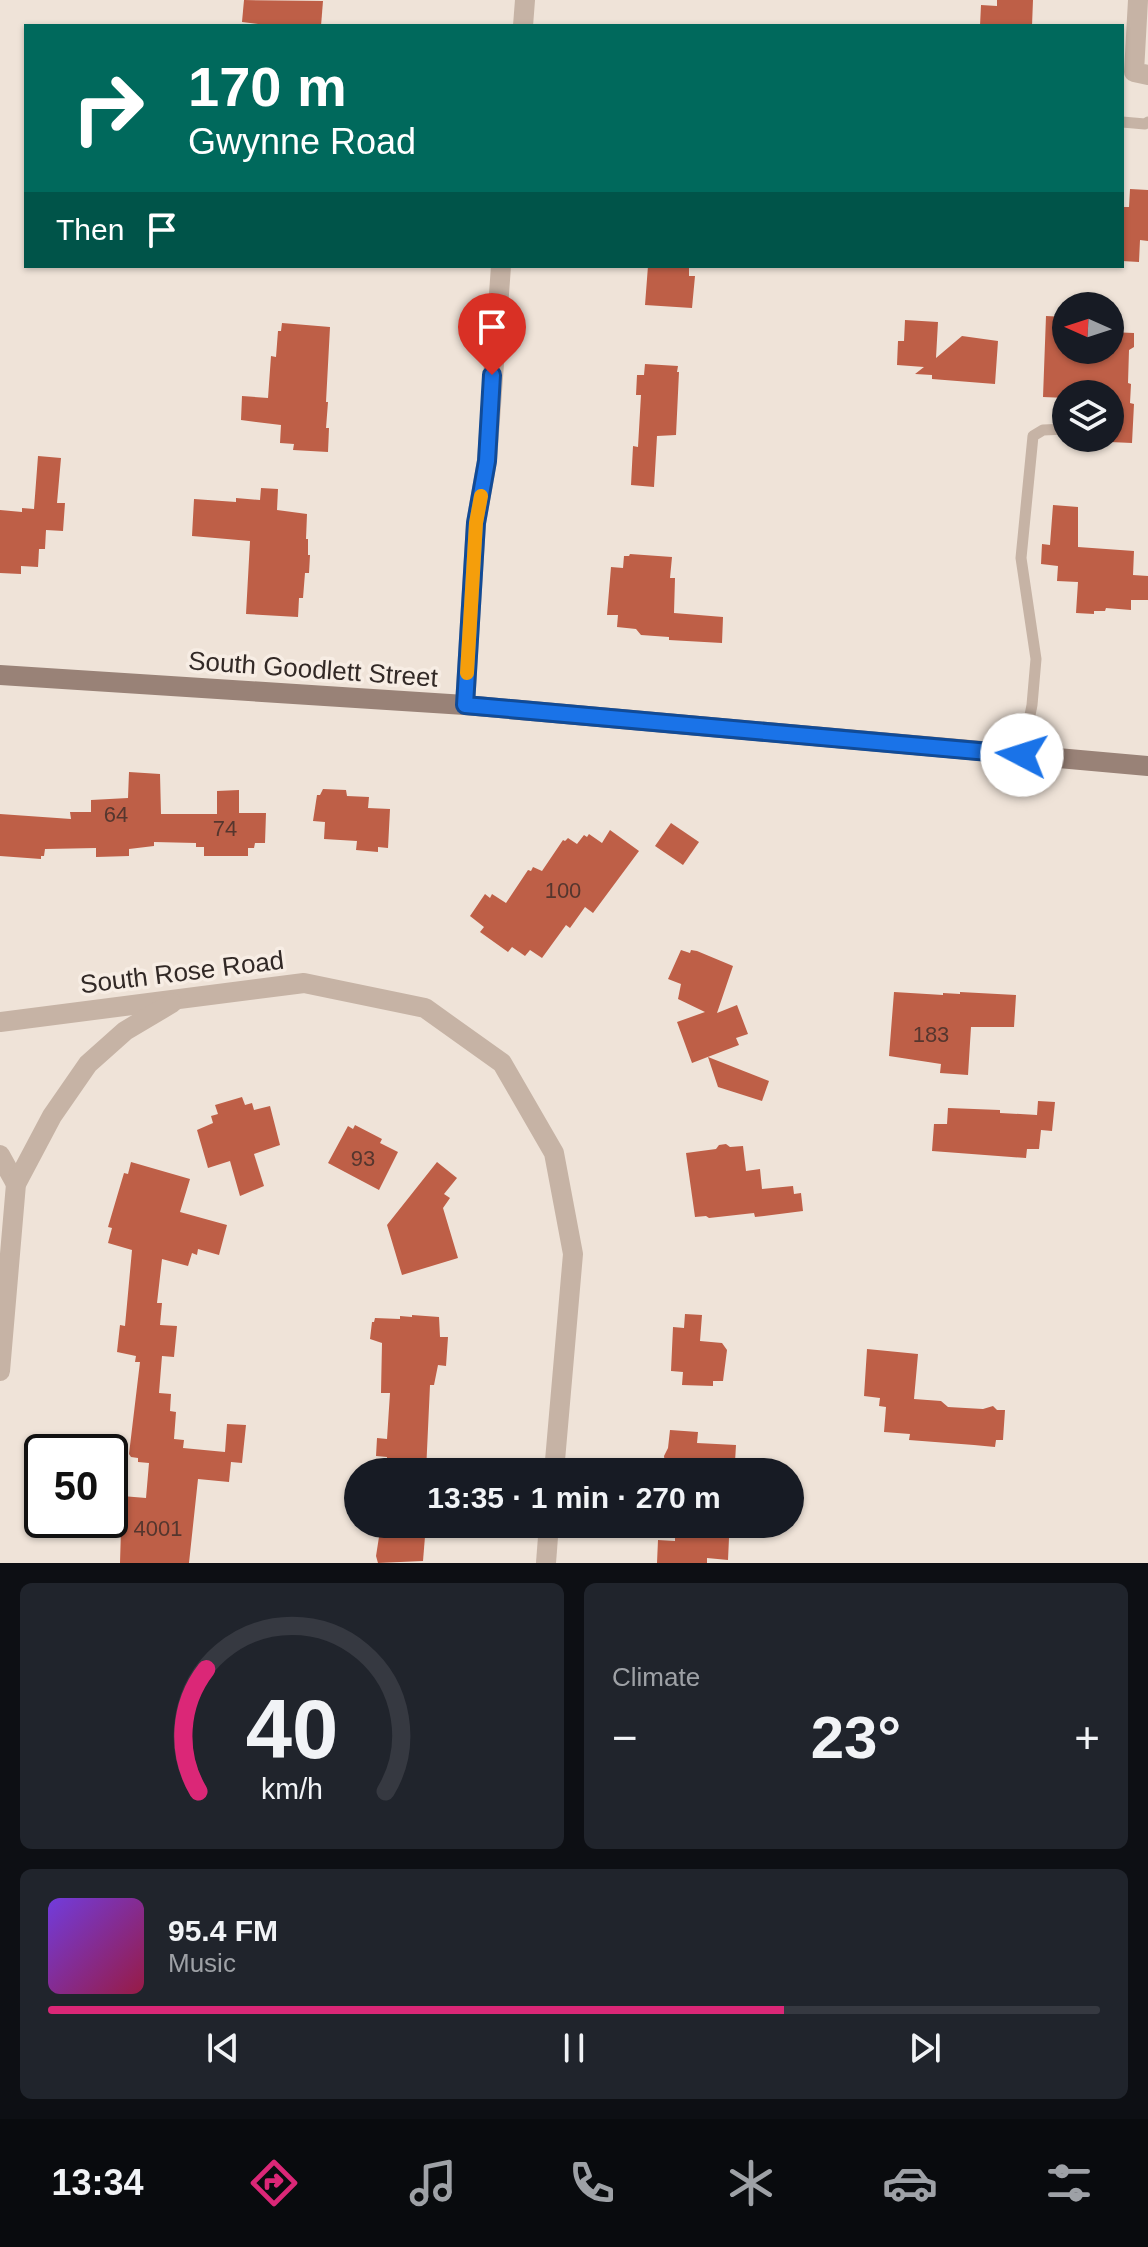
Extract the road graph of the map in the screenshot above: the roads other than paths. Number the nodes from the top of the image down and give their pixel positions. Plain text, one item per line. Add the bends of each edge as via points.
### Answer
1 (525, 0) edge
2 (1138, 9) edge
3 (523, 24) edge
4 (1124, 35) edge
5 (1141, 74) edge
6 (1124, 122) edge
7 (1148, 122) edge
8 (501, 268) edge
9 (1052, 430) edge
10 (0, 675) edge
11 (465, 705) junction
12 (1022, 755) junction
13 (1148, 766) edge
14 (181, 997) junction
15 (0, 1022) edge
16 (0, 1155) edge
17 (16, 1184) junction
18 (0, 1371) edge
19 (555, 1458) edge
20 (548, 1538) edge
21 (546, 1563) edge

1 - 3 street
2 - 4 lane
2 - 5 street
6 - 7 lane
8 - 11 street
9 - 12 lane via 1033,436 1021,558 1036,659
10 - 11 main road, South Goodlett Street
11 - 12 main road, South Goodlett Street
12 - 13 main road, South Goodlett Street
14 - 15 street, South Rose Road
14 - 17 street via 125,1031 88,1064 52,1116
14 - 19 street, South Rose Road via 304,983 425,1008 502,1063 554,1153 573,1254
16 - 17 street
17 - 18 street
20 - 21 street

